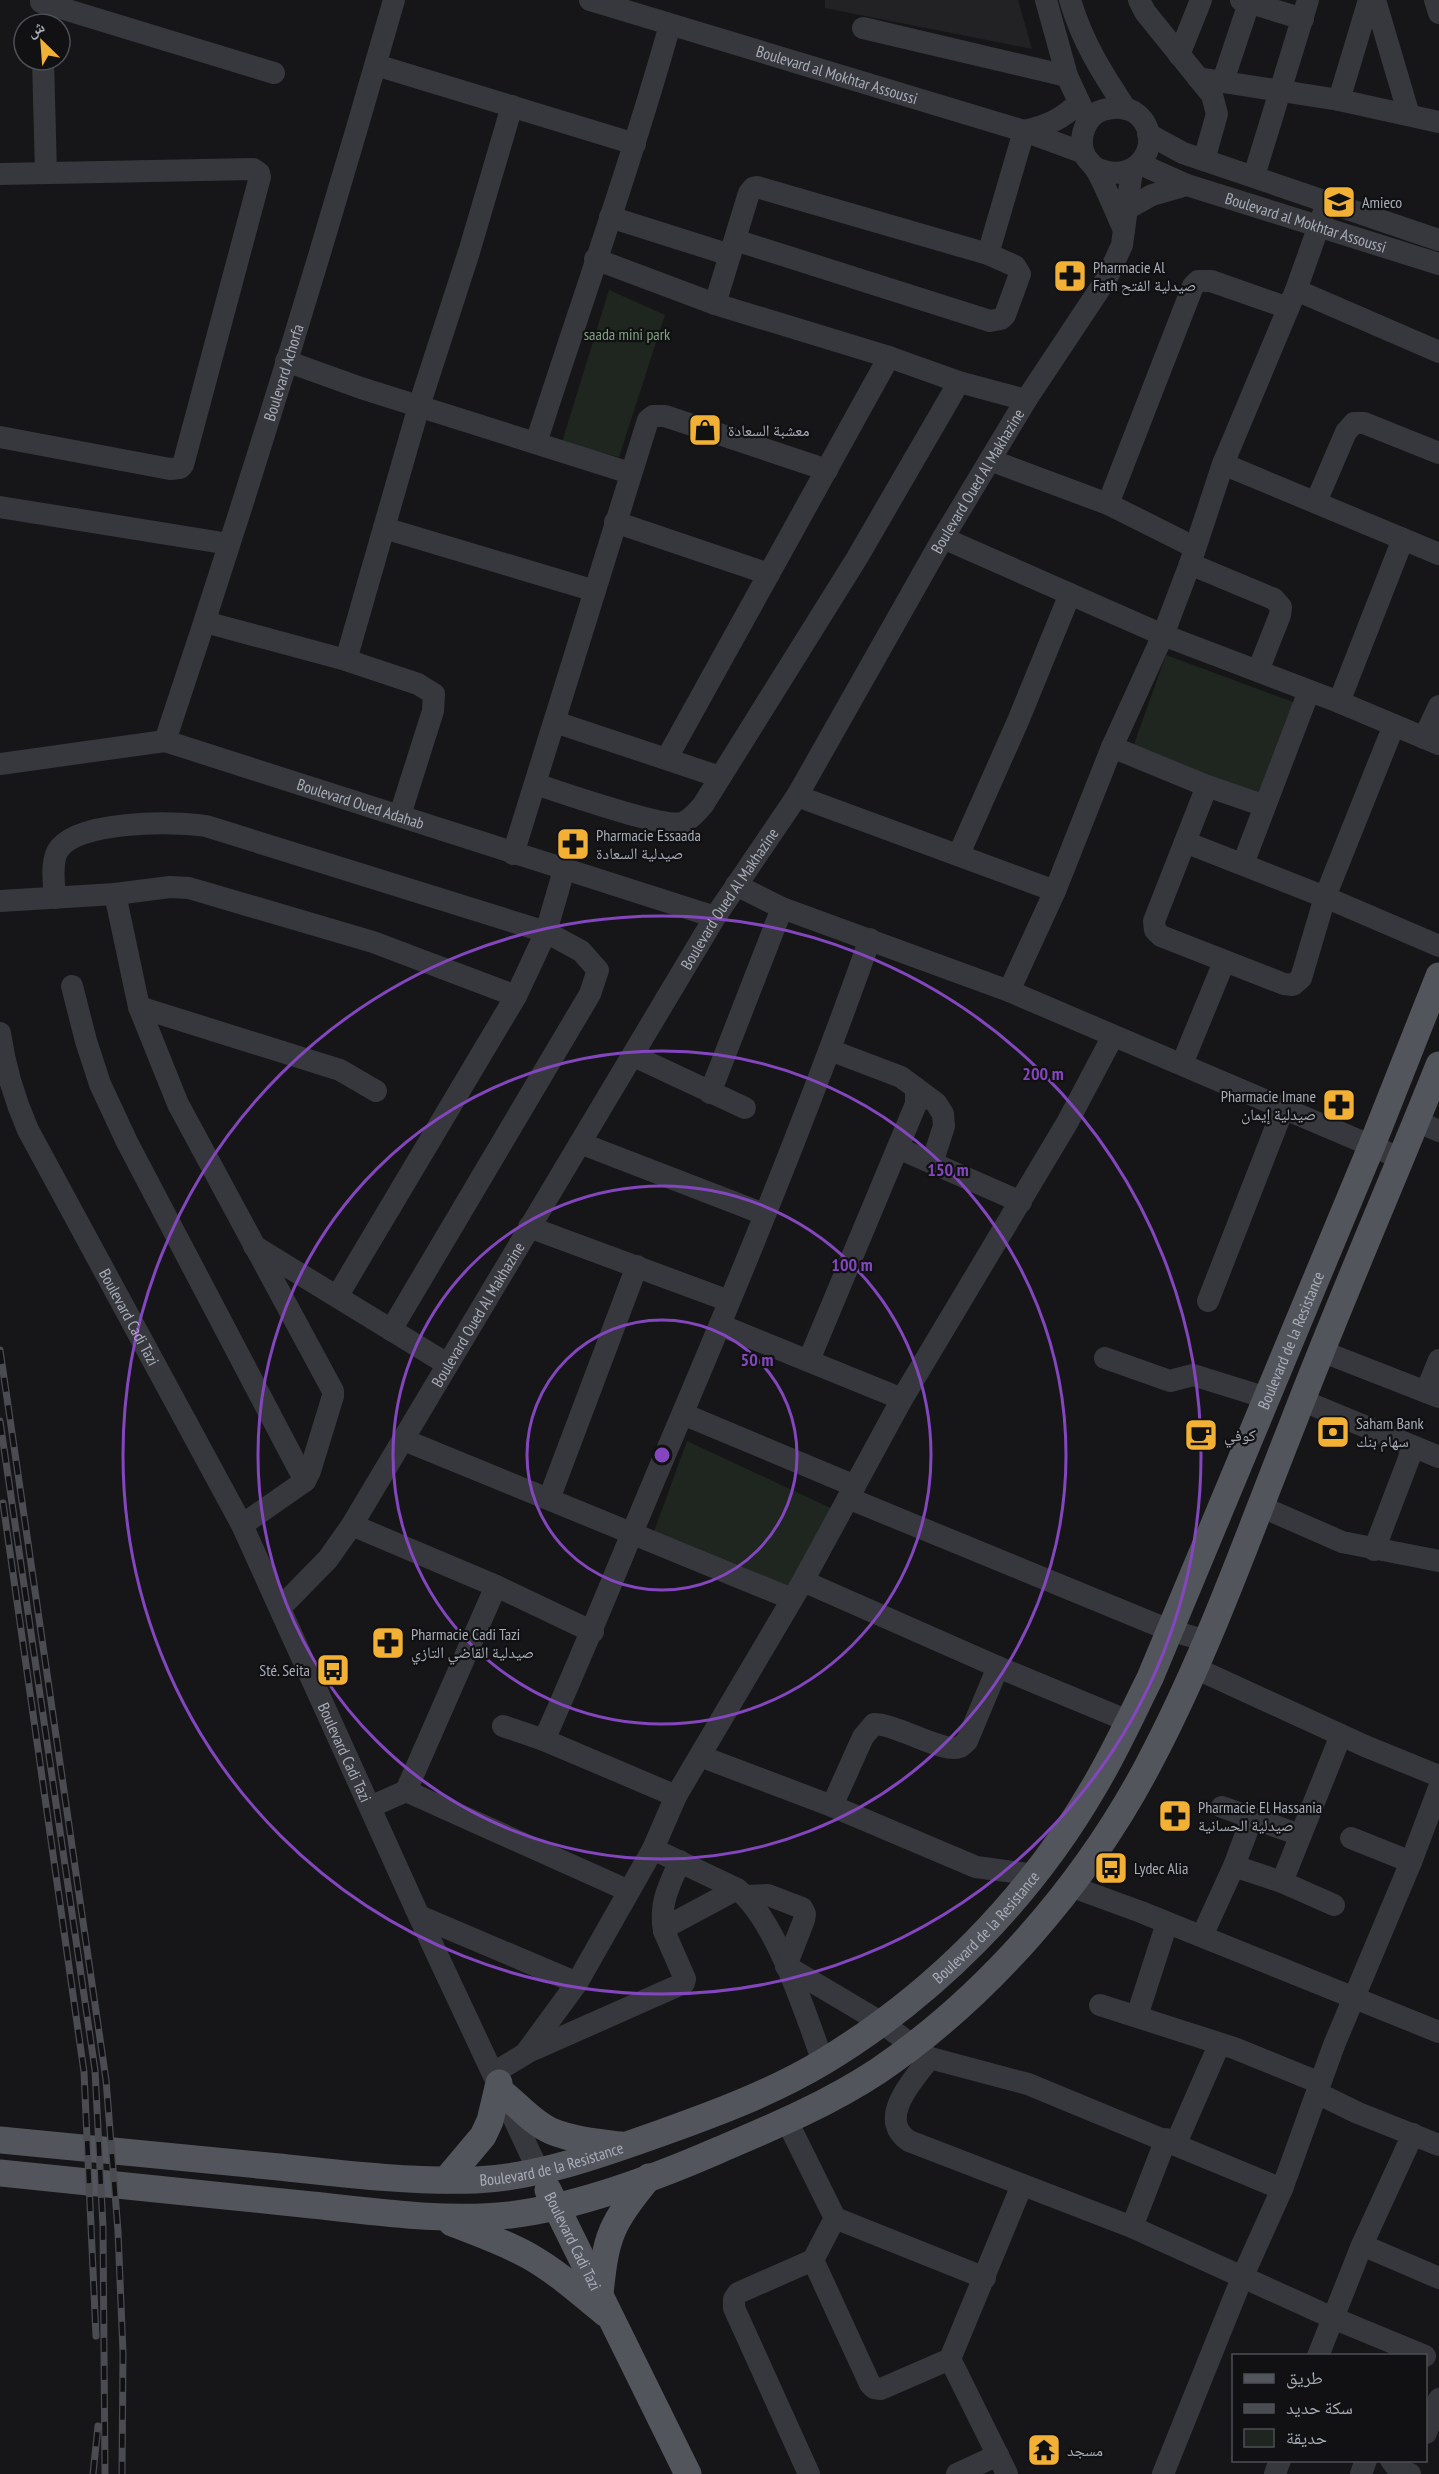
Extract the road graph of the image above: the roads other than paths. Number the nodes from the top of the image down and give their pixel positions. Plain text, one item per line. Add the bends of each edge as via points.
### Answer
1 (394, 0) edge
2 (590, 0) edge
3 (1046, 0) edge
4 (1070, 0) edge
5 (1201, 0) edge
6 (1369, 0) edge
7 (1376, 0) edge
8 (1435, 0) edge
9 (1247, 1) edge
10 (1144, 4) edge
11 (41, 9) edge
12 (1306, 9) edge
13 (1439, 13) edge
14 (670, 25) junction
15 (862, 28) dead end
16 (1179, 55) junction
17 (376, 65) junction
18 (43, 72) edge
19 (274, 73) dead end
20 (1067, 76) junction
21 (1198, 78) junction
22 (1223, 81) junction
23 (1282, 91) junction
24 (1339, 100) junction
25 (512, 106) junction
26 (1126, 109) junction
27 (1083, 112) junction
28 (1409, 115) junction
29 (1439, 122) edge
30 (1024, 131) junction
31 (1148, 134) junction
32 (635, 144) junction
33 (1203, 160) junction
34 (1090, 161) junction
35 (1136, 167) junction
36 (46, 173) junction
37 (0, 174) edge
38 (1254, 176) junction
39 (1187, 185) junction
40 (1327, 203) junction
41 (610, 217) junction
42 (1126, 220) junction
43 (1319, 227) junction
44 (1439, 240) edge
45 (732, 248) junction
46 (988, 254) junction
47 (595, 259) junction
48 (1439, 264) edge
49 (1292, 299) junction
50 (715, 304) junction
51 (1439, 352) edge
52 (889, 357) junction
53 (286, 361) junction
54 (959, 382) junction
55 (1026, 400) junction
56 (419, 406) junction
57 (0, 437) edge
58 (536, 443) junction
59 (1439, 453) edge
60 (990, 460) junction
61 (1223, 464) junction
62 (827, 470) junction
63 (630, 473) junction
64 (1316, 502) junction
65 (1108, 504) junction
66 (0, 507) edge
67 (615, 522) junction
68 (384, 528) junction
69 (943, 538) junction
70 (1403, 539) junction
71 (229, 543) junction
72 (1439, 554) edge
73 (1192, 556) junction
74 (769, 574) junction
75 (595, 591) junction
76 (1070, 594) junction
77 (205, 621) junction
78 (1163, 635) junction
79 (346, 660) junction
80 (1258, 671) junction
81 (1309, 691) junction
82 (1339, 702) junction
83 (1439, 706) edge
84 (555, 722) junction
85 (1394, 725) junction
86 (165, 741) junction
87 (1432, 741) edge
88 (1112, 747) junction
89 (668, 758) junction
90 (0, 764) edge
91 (720, 777) junction
92 (535, 784) junction
93 (1207, 786) junction
94 (797, 796) junction
95 (1265, 806) junction
96 (400, 815) junction
97 (1185, 842) junction
98 (513, 854) junction
99 (959, 854) junction
100 (1243, 864) junction
101 (564, 870) junction
102 (736, 885) junction
103 (1055, 891) junction
104 (115, 894) junction
105 (1325, 897) junction
106 (55, 898) junction
107 (0, 901) edge
108 (782, 908) junction
109 (716, 917) junction
110 (546, 932) junction
111 (870, 939) junction
112 (1439, 946) edge
113 (1224, 962) junction
114 (1439, 975) edge
115 (72, 986) dead end
116 (1009, 991) junction
117 (516, 996) junction
118 (139, 1007) junction
119 (0, 1033) edge
120 (1113, 1036) junction
121 (830, 1050) junction
122 (634, 1056) junction
123 (1182, 1064) junction
124 (1439, 1065) edge
125 (916, 1088) junction
126 (376, 1091) dead end
127 (710, 1093) junction
128 (745, 1108) dead end
129 (1283, 1109) junction
130 (1428, 1126) edge
131 (580, 1143) junction
132 (1372, 1145) junction
133 (898, 1148) junction
134 (1400, 1158) junction
135 (932, 1163) junction
136 (1021, 1202) junction
137 (764, 1214) junction
138 (529, 1227) junction
139 (253, 1245) junction
140 (637, 1266) junction
141 (338, 1295) junction
142 (729, 1301) junction
143 (1208, 1301) dead end
144 (720, 1324) junction
145 (391, 1330) junction
146 (1321, 1351) junction
147 (1104, 1358) dead end
148 (809, 1360) junction
149 (1439, 1360) edge
150 (447, 1364) junction
151 (1432, 1394) edge
152 (1267, 1398) junction
153 (902, 1399) junction
154 (1301, 1401) junction
155 (683, 1414) junction
156 (404, 1440) junction
157 (1413, 1448) junction
158 (1439, 1457) edge
159 (305, 1481) junction
160 (851, 1492) junction
161 (549, 1499) junction
162 (1260, 1506) junction
163 (242, 1525) junction
164 (352, 1525) junction
165 (632, 1533) junction
166 (1374, 1550) junction
167 (1439, 1561) edge
168 (496, 1586) junction
169 (797, 1590) junction
170 (281, 1607) junction
171 (1169, 1630) junction
172 (593, 1632) junction
173 (1207, 1641) junction
174 (998, 1667) junction
175 (1196, 1668) junction
176 (1128, 1722) junction
177 (503, 1726) dead end
178 (1341, 1735) junction
179 (544, 1740) junction
180 (700, 1756) junction
181 (1439, 1776) edge
182 (1439, 1788) edge
183 (406, 1791) junction
184 (676, 1796) junction
185 (832, 1806) junction
186 (370, 1807) junction
187 (1222, 1807) dead end
188 (1252, 1818) junction
189 (1300, 1835) junction
190 (1351, 1838) dead end
191 (653, 1848) junction
192 (680, 1861) junction
193 (1411, 1862) junction
194 (1234, 1866) junction
195 (1035, 1875) junction
196 (1282, 1882) junction
197 (1070, 1886) junction
198 (629, 1891) junction
199 (742, 1892) junction
200 (1334, 1905) dead end
201 (419, 1916) junction
202 (1167, 1923) junction
203 (664, 1931) junction
204 (1202, 1936) junction
205 (786, 1966) junction
206 (577, 1983) junction
207 (1353, 1999) junction
208 (1100, 2005) dead end
209 (1137, 2016) junction
210 (882, 2022) junction
211 (1439, 2032) edge
212 (1219, 2045) junction
213 (921, 2052) junction
214 (525, 2054) junction
215 (823, 2062) junction
216 (499, 2083) junction
217 (1319, 2088) junction
218 (787, 2121) junction
219 (1413, 2134) junction
220 (0, 2140) edge
221 (1171, 2141) junction
222 (1439, 2145) edge
223 (624, 2146) junction
224 (538, 2170) junction
225 (0, 2173) edge
226 (649, 2177) junction
227 (446, 2180) junction
228 (1022, 2185) junction
229 (1282, 2189) junction
230 (556, 2206) junction
231 (437, 2217) junction
232 (835, 2218) junction
233 (1132, 2227) junction
234 (1362, 2245) junction
235 (813, 2260) junction
236 (1438, 2275) edge
237 (985, 2278) junction
238 (1242, 2278) junction
239 (600, 2294) junction
240 (1333, 2318) junction
241 (612, 2320) junction
242 (1318, 2354) edge
243 (1420, 2354) edge
244 (950, 2359) junction
245 (1439, 2399) edge
246 (1427, 2428) edge
247 (1392, 2462) edge
248 (1002, 2464) edge
249 (688, 2474) edge
250 (809, 2474) edge
251 (957, 2474) edge
252 (1163, 2474) edge
253 (1410, 2474) edge

1 - 17 street, Boulevard Achorfa
2 - 14 street, Boulevard al Mokhtar Assoussi
3 - 20 street
4 - 26 street via 1079,32
5 - 16 street
6 - 24 street
7 - 28 street
8 - 13 street
9 - 12 street
9 - 22 street
10 - 16 street
11 - 19 street
12 - 23 street
14 - 30 street, Boulevard al Mokhtar Assoussi
14 - 32 street
15 - 20 street
16 - 21 street
17 - 25 street
17 - 53 street, Boulevard Achorfa
18 - 36 street
20 - 27 street
21 - 22 street
21 - 33 street via 1212,95 1217,114
22 - 23 street
23 - 24 street
23 - 38 street
24 - 28 street
25 - 32 street
25 - 56 street
26 - 27 street
26 - 31 street via 1139,116
27 - 30 street
27 - 34 street via 1082,137
28 - 29 street
30 - 34 street, Boulevard al Mokhtar Assoussi
30 - 46 street
31 - 33 street, Boulevard al Mokhtar Assoussi
31 - 35 street via 1148,150
32 - 41 street
33 - 38 street, Boulevard al Mokhtar Assoussi
34 - 35 street via 1107,173 1120,174
34 - 42 street
35 - 39 street, Boulevard al Mokhtar Assoussi
35 - 42 street, Boulevard Oued Al Makhazine
36 - 37 street
36 - 57 street via 253,169 260,172 260,177 180,468
38 - 40 street, Boulevard al Mokhtar Assoussi
39 - 42 street via 1152,195
39 - 43 street, Boulevard al Mokhtar Assoussi
40 - 43 street
40 - 44 street, Boulevard al Mokhtar Assoussi
41 - 45 street
41 - 47 street
42 - 55 street, Boulevard Oued Al Makhazine via 1117,260 1107,278
43 - 48 street, Boulevard al Mokhtar Assoussi
43 - 49 street
45 - 46 street via 749,193 757,187
45 - 46 street via 996,321 1005,315 1020,274 1015,266
45 - 50 street
47 - 50 street
47 - 58 street
49 - 51 street
49 - 61 street
49 - 65 street via 1211,282 1198,281 1193,286
50 - 52 street
52 - 54 street
52 - 62 street
53 - 56 street
53 - 71 street, Boulevard Achorfa
54 - 55 street
54 - 91 street via 857,558
55 - 60 street, Boulevard Oued Al Makhazine
56 - 58 street
56 - 68 street
58 - 63 street
59 - 64 street via 1364,423 1354,423 1346,432
60 - 65 street
60 - 69 street, Boulevard Oued Al Makhazine
61 - 64 street
61 - 73 street
62 - 63 street via 658,415 648,420
62 - 74 street
63 - 67 street
64 - 70 street
65 - 73 street
66 - 71 street
67 - 74 street
67 - 75 street
68 - 75 street
68 - 79 street
69 - 76 street
69 - 94 street, Boulevard Oued Al Makhazine
70 - 72 street
70 - 82 street
71 - 77 street, Boulevard Achorfa
73 - 78 street
73 - 80 street via 1274,599 1281,607
74 - 89 street
75 - 84 street
76 - 78 street
76 - 99 street
77 - 79 street
77 - 86 street, Boulevard Achorfa
78 - 80 street
78 - 88 street
79 - 96 street via 418,684 434,694 434,711
80 - 81 street
81 - 82 street
81 - 95 street
82 - 85 street
83 - 87 street
84 - 89 street
84 - 92 street
85 - 87 street
85 - 105 street
86 - 90 street, Boulevard Oued Adahab
86 - 96 street, Boulevard Oued Adahab
88 - 93 street
88 - 103 street
89 - 91 street
91 - 92 street via 694,814 684,822 672,823
92 - 98 street
93 - 95 street
93 - 97 street
94 - 99 street
94 - 102 street, Boulevard Oued Al Makhazine
95 - 100 street
96 - 98 street, Boulevard Oued Adahab
97 - 100 street
97 - 113 street via 1154,921 1155,930
98 - 101 street, Boulevard Oued Adahab
99 - 103 street
100 - 105 street
101 - 109 street, Boulevard Oued Adahab
101 - 110 street
102 - 108 street
102 - 109 street, Boulevard Oued Al Makhazine
103 - 116 street
104 - 106 street
104 - 117 street via 189,888 373,942
104 - 118 street
105 - 112 street
105 - 113 street via 1301,978 1293,985
106 - 107 street
106 - 110 street via 56,854 63,844 97,829 180,822 206,825
108 - 111 street
108 - 127 street
109 - 122 street, Boulevard Oued Al Makhazine
110 - 117 street
110 - 145 street via 581,951 598,970 593,987
111 - 116 street
111 - 121 street
113 - 123 street
114 - 132 main road, Boulevard de la Resistance
115 - 159 street via 100,1084 127,1142
116 - 120 street
117 - 141 street
118 - 126 street via 340,1070
118 - 139 street via 178,1104
119 - 163 street, Boulevard Cadi Tazi via 14,1098 28,1130
120 - 123 street
120 - 136 street
121 - 125 street via 901,1077
121 - 137 street
122 - 127 street
122 - 131 street, Boulevard Oued Al Makhazine
123 - 129 street
124 - 130 main road, Boulevard de la Resistance
125 - 133 street via 916,1104
125 - 135 street via 936,1103 943,1114 944,1126
127 - 128 street
129 - 132 street
129 - 143 street
130 - 134 main road, Boulevard de la Resistance
131 - 137 street
131 - 138 street, Boulevard Oued Al Makhazine
132 - 134 street
132 - 152 main road, Boulevard de la Resistance
133 - 135 street
133 - 148 street
134 - 146 main road, Boulevard de la Resistance
135 - 136 street
136 - 153 street
137 - 142 street
138 - 140 street
138 - 150 street, Boulevard Oued Al Makhazine
139 - 141 street
139 - 159 street via 333,1390
140 - 142 street
140 - 161 street
141 - 145 street
142 - 144 street
144 - 148 street
144 - 155 street
145 - 150 street
146 - 151 street
146 - 154 main road, Boulevard de la Resistance
147 - 152 street via 1170,1380 1193,1375
148 - 153 street
149 - 151 street
150 - 156 street, Boulevard Oued Al Makhazine
152 - 171 main road, Boulevard de la Resistance
153 - 160 street
154 - 157 street
154 - 162 main road, Boulevard de la Resistance
155 - 160 street
155 - 165 street
156 - 161 street
156 - 164 street, Boulevard Oued Al Makhazine
157 - 158 street
157 - 166 street
159 - 163 street
160 - 169 street
160 - 171 street
161 - 165 street
162 - 166 street via 1342,1542
162 - 173 main road, Boulevard de la Resistance
163 - 170 street, Boulevard Cadi Tazi
164 - 168 street
164 - 170 street, Boulevard Oued Al Makhazine via 328,1559
165 - 169 street
165 - 172 street
166 - 167 street
168 - 172 street
168 - 183 street
169 - 174 street
169 - 180 street
170 - 186 street, Boulevard Cadi Tazi
171 - 173 street
171 - 176 main road, Boulevard de la Resistance
172 - 179 street
173 - 175 main road, Boulevard de la Resistance
174 - 176 street
174 - 185 street via 967,1741 949,1748 891,1726 874,1724 863,1737
175 - 178 street
175 - 197 main road, Boulevard de la Resistance via 1145,1772
176 - 195 main road, Boulevard de la Resistance via 1094,1789
177 - 179 street
178 - 181 street
178 - 189 street
179 - 184 street
180 - 184 street
180 - 185 street
182 - 193 street
183 - 186 street
183 - 198 street
184 - 191 street
185 - 195 street via 976,1867
186 - 201 street, Boulevard Cadi Tazi
187 - 188 street
188 - 189 street
188 - 194 street
189 - 196 street
190 - 193 street
191 - 192 street
191 - 198 street
192 - 199 street
192 - 203 street via 661,1914
193 - 207 street
194 - 196 street
194 - 204 street
195 - 210 main road, Boulevard de la Resistance via 978,1941
196 - 200 street
197 - 202 street
197 - 213 main road, Boulevard de la Resistance
198 - 206 street
199 - 203 street
199 - 205 street via 765,1924
199 - 205 street via 768,1895 802,1908 804,1920
201 - 206 street
201 - 216 street, Boulevard Cadi Tazi
202 - 204 street
202 - 209 street
203 - 214 street via 684,1983
204 - 207 street
205 - 210 street
205 - 215 street
206 - 214 street
207 - 211 street
207 - 217 street
208 - 209 street
209 - 212 street
210 - 213 street
210 - 215 main road, Boulevard de la Resistance
212 - 217 street via 1273,2062
212 - 221 street
213 - 218 main road, Boulevard de la Resistance
213 - 221 street via 1028,2084
213 - 228 street via 897,2107 896,2130 930,2151
214 - 216 street
215 - 223 main road, Boulevard de la Resistance via 764,2093
216 - 223 main road via 551,2131
216 - 224 street, Boulevard Cadi Tazi
216 - 227 main road via 483,2136
217 - 219 street via 1358,2113
217 - 229 street
218 - 226 main road, Boulevard de la Resistance
218 - 232 street
219 - 222 street
219 - 234 street
220 - 227 main road, Boulevard de la Resistance via 394,2179
221 - 229 street
221 - 233 street
223 - 224 main road, Boulevard de la Resistance
224 - 227 main road, Boulevard de la Resistance via 478,2180
224 - 230 main road, Boulevard Cadi Tazi
225 - 231 main road, Boulevard de la Resistance
226 - 230 main road, Boulevard de la Resistance
226 - 239 main road via 611,2230 604,2253
228 - 233 street
228 - 237 street
229 - 238 street
230 - 231 main road, Boulevard de la Resistance via 517,2214
230 - 239 main road, Boulevard Cadi Tazi
231 - 241 main road via 529,2256
232 - 235 street
232 - 237 street
233 - 238 street
234 - 236 street
234 - 240 street
235 - 244 street via 874,2388 881,2389
235 - 250 street via 738,2293 734,2299 734,2308
237 - 244 street
238 - 240 street
238 - 252 street
239 - 241 main road, Boulevard Cadi Tazi
240 - 242 street
240 - 243 street
241 - 249 main road, Boulevard Cadi Tazi
244 - 248 street
245 - 246 street
247 - 253 street
248 - 251 street

